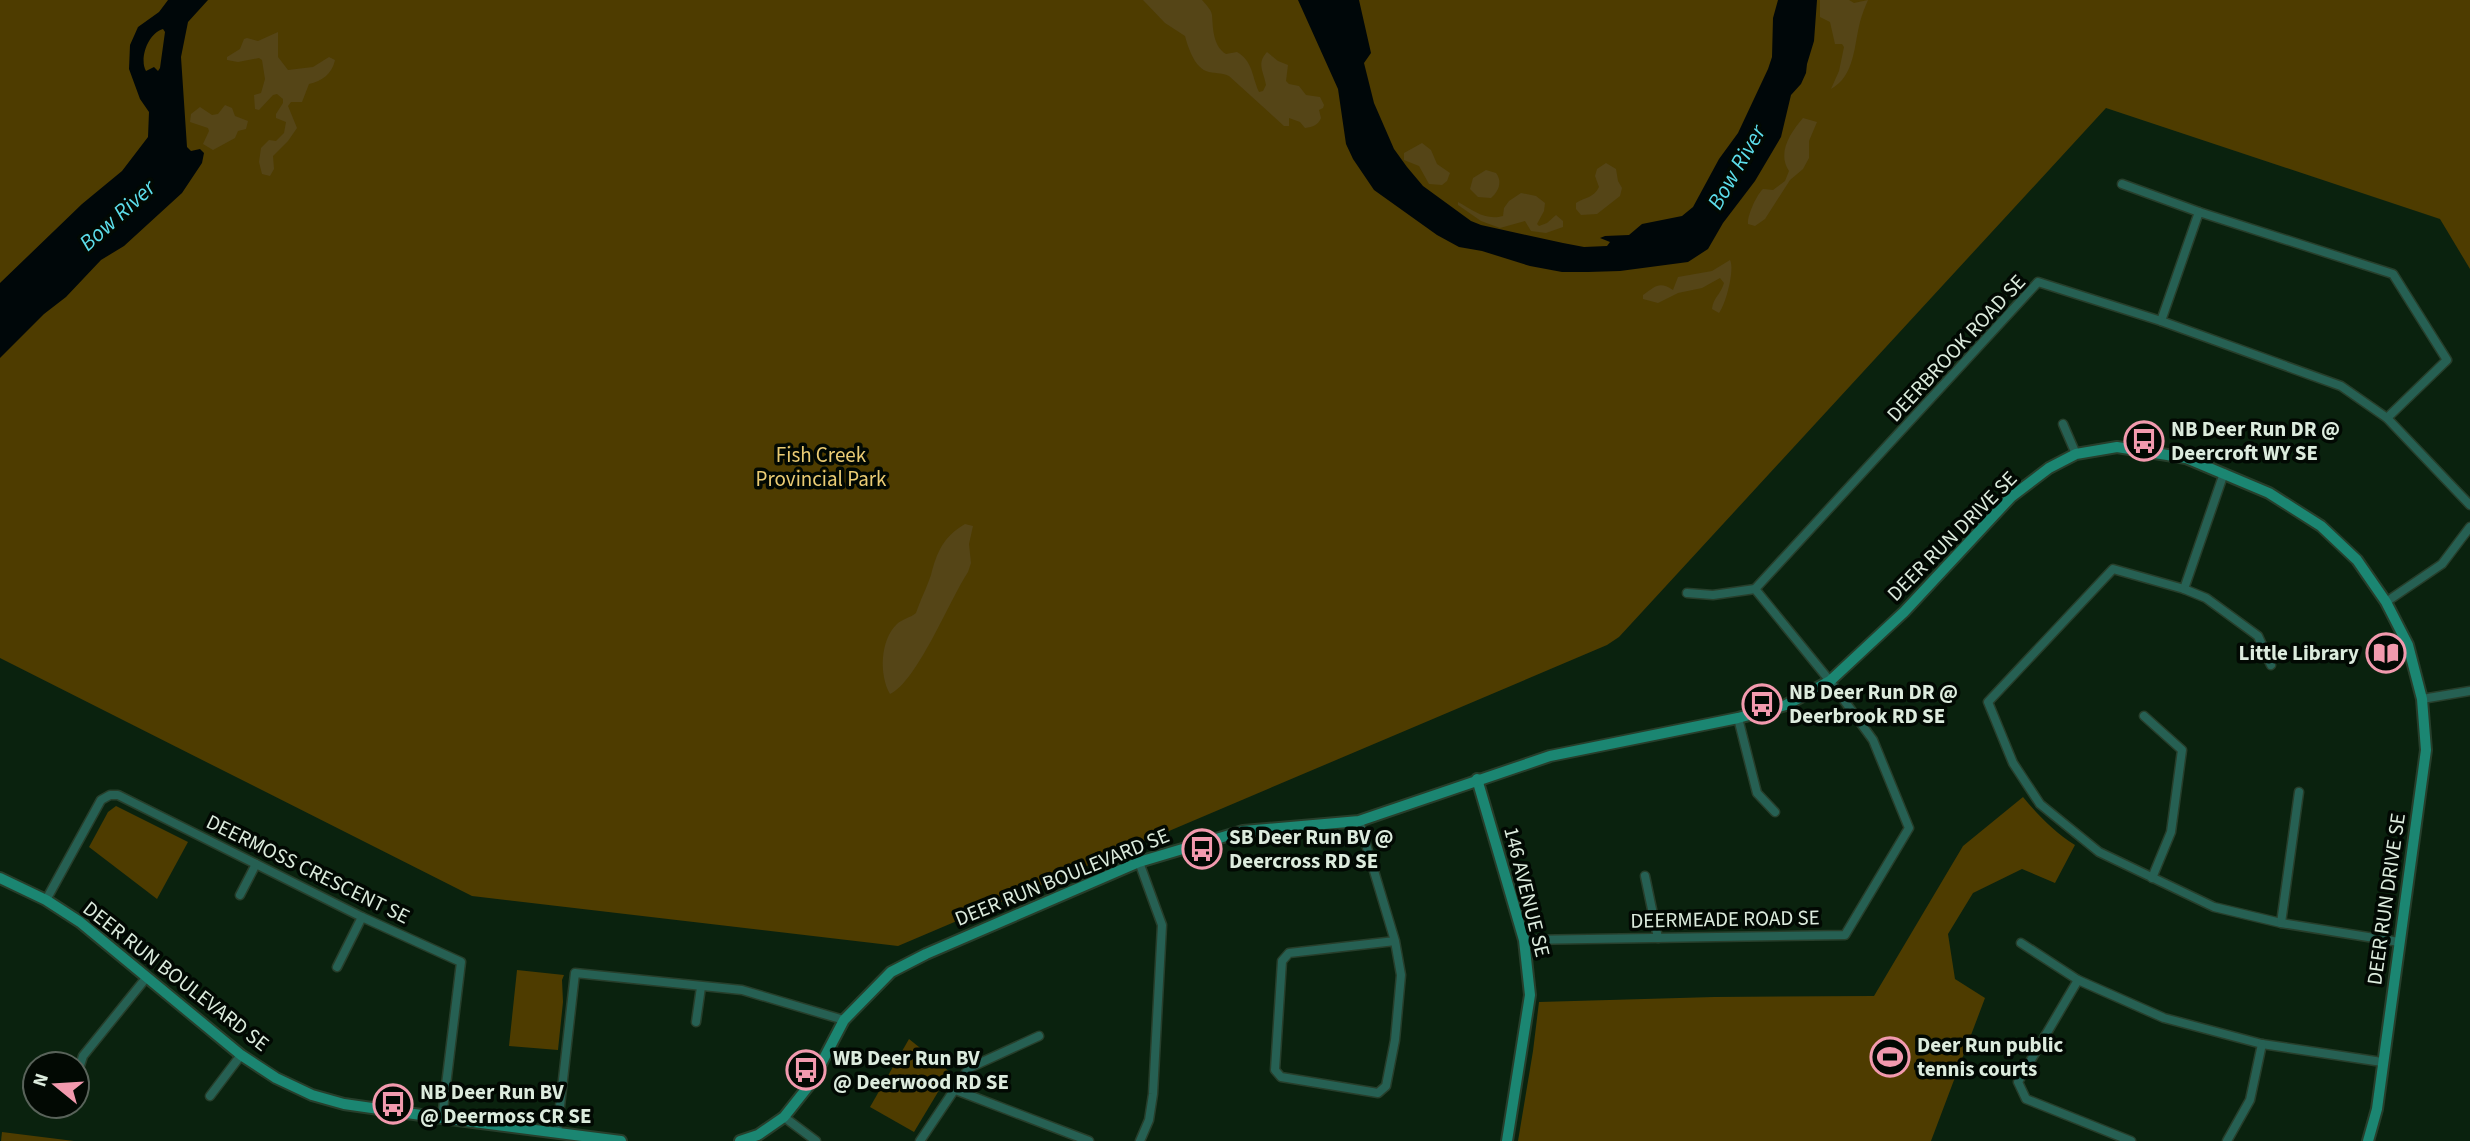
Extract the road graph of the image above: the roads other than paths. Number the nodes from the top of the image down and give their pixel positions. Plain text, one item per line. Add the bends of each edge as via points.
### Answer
1 (2122, 184) dead end
2 (2199, 212) junction
3 (2161, 321) junction
4 (2387, 418) junction
5 (2063, 424) dead end
6 (2077, 454) junction
7 (2224, 473) junction
8 (2470, 505) edge
9 (2470, 527) edge
10 (1755, 589) junction
11 (2185, 589) junction
12 (1687, 593) dead end
13 (2386, 602) junction
14 (2271, 665) dead end
15 (1830, 681) junction
16 (2470, 691) edge
17 (2422, 699) junction
18 (2144, 716) dead end
19 (1738, 718) junction
20 (1477, 779) junction
21 (2299, 792) dead end
22 (1775, 812) dead end
23 (1359, 821) junction
24 (1139, 862) junction
25 (256, 864) junction
26 (1645, 876) dead end
27 (0, 878) edge
28 (2152, 878) junction
29 (240, 895) dead end
30 (46, 900) junction
31 (362, 917) junction
32 (2281, 923) junction
33 (1658, 938) junction
34 (1524, 940) junction
35 (1395, 941) junction
36 (2399, 942) junction
37 (2021, 943) dead end
38 (337, 967) dead end
39 (146, 978) junction
40 (2078, 980) junction
41 (701, 987) junction
42 (844, 1020) junction
43 (696, 1022) dead end
44 (1039, 1036) dead end
45 (2262, 1044) junction
46 (88, 1050) edge
47 (241, 1055) junction
48 (2382, 1062) junction
49 (954, 1089) junction
50 (210, 1096) dead end
51 (784, 1117) junction
52 (442, 1118) junction
53 (557, 1133) junction
54 (621, 1141) edge
55 (740, 1141) edge
56 (816, 1141) edge
57 (920, 1141) edge
58 (1090, 1141) edge
59 (1140, 1141) edge
60 (1507, 1141) edge
61 (2131, 1141) edge
62 (2227, 1141) edge
63 (2368, 1141) edge

1 - 2 street
2 - 3 street
2 - 4 street via 2393,274 2447,360
3 - 4 street, DEERBROOK ROAD SE via 2341,386
3 - 10 street, DEERBROOK ROAD SE via 2038,282
4 - 8 street, DEERBROOK ROAD SE
5 - 6 street
6 - 7 street, DEER RUN DRIVE SE via 2117,447 2186,458
6 - 15 street, DEER RUN DRIVE SE via 2049,468 2011,498 1904,612
7 - 11 street
7 - 13 street, DEER RUN DRIVE SE via 2269,493 2321,526 2357,560
9 - 13 street via 2442,564
10 - 12 street via 1713,595
10 - 15 street
11 - 14 street via 2206,598 2258,636
11 - 28 street via 2113,569 1988,702 2013,763 2040,804 2099,852
13 - 17 street, DEER RUN DRIVE SE via 2408,645
15 - 19 street, DEER RUN DRIVE SE via 1786,705
15 - 33 street, DEERMEADE ROAD SE via 1873,740 1909,828 1845,935
16 - 17 street
17 - 36 street, DEER RUN DRIVE SE via 2426,750
18 - 28 street via 2182,750 2171,832
19 - 20 street, DEER RUN DRIVE SE via 1550,756
19 - 22 street via 1757,793
20 - 23 street, DEER RUN BOULEVARD SE
20 - 34 street, 146 AVENUE SE
21 - 32 street
23 - 24 street, DEER RUN BOULEVARD SE via 1243,831
23 - 35 street
24 - 42 street, DEER RUN BOULEVARD SE via 891,972
24 - 59 street via 1161,925 1153,1094
25 - 29 street
25 - 30 street, DEERMOSS CRESCENT SE via 110,795 101,800
25 - 31 street, DEERMOSS CRESCENT SE
26 - 33 street
27 - 30 street, DEER RUN BOULEVARD SE
28 - 32 street via 2214,907
30 - 39 street, DEER RUN BOULEVARD SE via 80,922
31 - 38 street
31 - 52 street, DEERMOSS CRESCENT SE via 461,962
32 - 36 street
33 - 34 street, DEERMEADE ROAD SE
34 - 60 street, 146 AVENUE SE via 1530,995
35 - 35 street via 1401,975 1386,1086 1378,1093 1281,1077 1275,1070 1282,961 1289,953
36 - 48 street, DEER RUN DRIVE SE
37 - 40 street
39 - 46 street
39 - 47 street, DEER RUN BOULEVARD SE
40 - 45 street via 2164,1018
40 - 61 street via 2018,1082 2026,1099
41 - 42 street via 742,990
41 - 43 street
41 - 53 street via 576,973
42 - 51 street, DEER RUN BOULEVARD SE via 811,1083
44 - 49 street via 969,1068
45 - 48 street
45 - 62 street via 2250,1100
47 - 50 street
47 - 52 street, DEER RUN BOULEVARD SE via 312,1095
48 - 63 street, DEER RUN DRIVE SE
49 - 57 street
49 - 58 street
51 - 55 street, DEER RUN BOULEVARD SE
51 - 56 street
52 - 53 street, DEER RUN BOULEVARD SE
53 - 54 street, DEER RUN BOULEVARD SE

